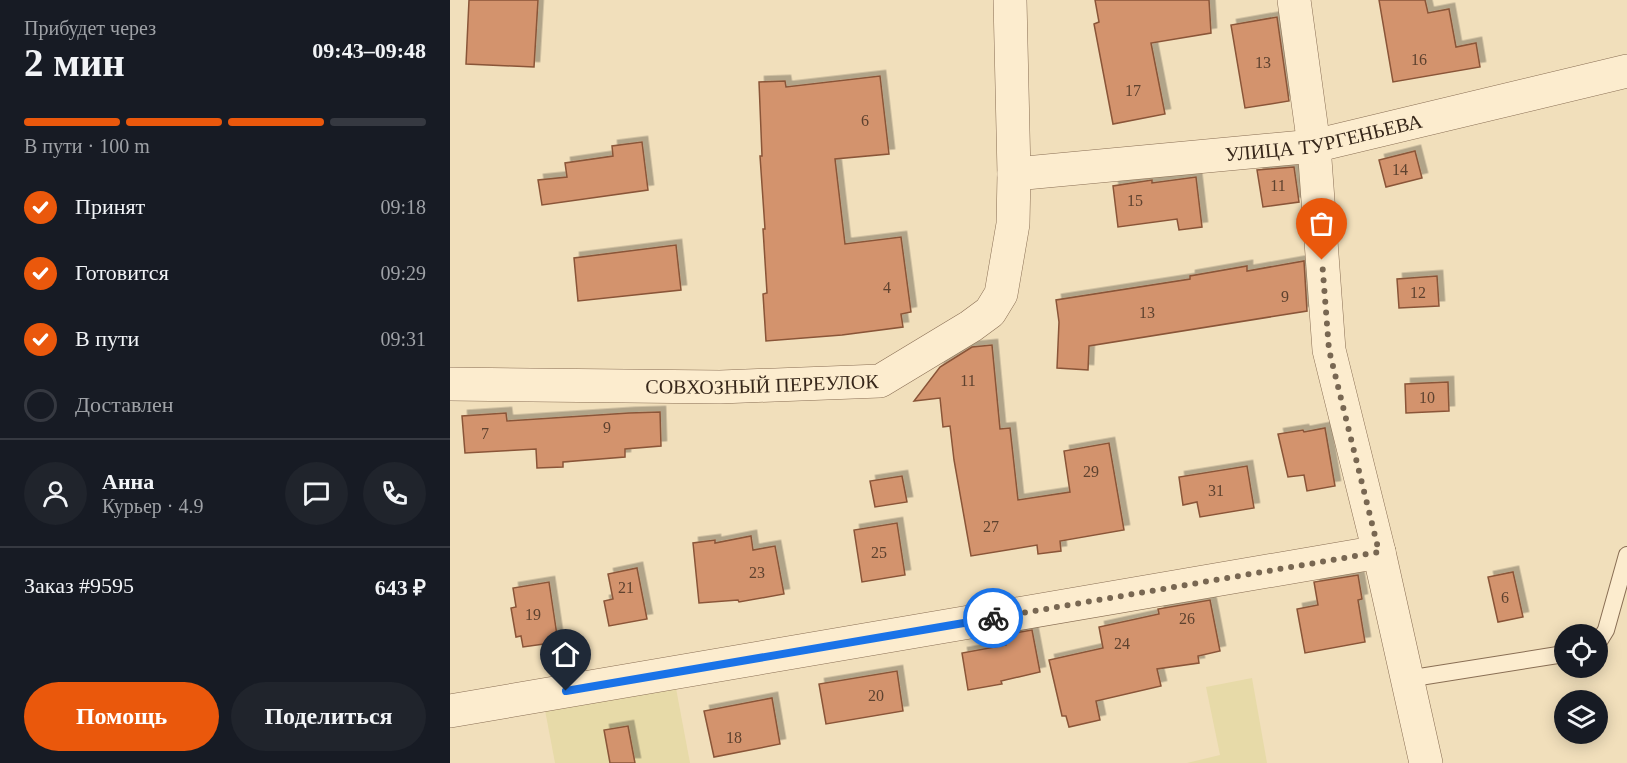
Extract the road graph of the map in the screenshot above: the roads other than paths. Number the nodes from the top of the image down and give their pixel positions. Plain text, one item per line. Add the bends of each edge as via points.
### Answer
1 (1010, 0) edge
2 (1294, 0) edge
3 (1627, 71) edge
4 (1314, 146) junction
5 (1014, 174) junction
6 (450, 384) edge
7 (1379, 552) junction
8 (1627, 555) edge
9 (1608, 624) edge
10 (1554, 656) edge
11 (1407, 679) junction
12 (450, 711) edge
13 (1426, 763) edge

1 - 5 street, СОВХОЗНЫЙ ПЕРЕУЛОК
2 - 4 street
3 - 4 street, УЛИЦА ТУРГЕНЬЕВА
4 - 5 street, УЛИЦА ТУРГЕНЬЕВА
4 - 7 street via 1329,350
5 - 6 street, СОВХОЗНЫЙ ПЕРЕУЛОК via 1013,224 1001,294 990,312 880,381 720,387
7 - 11 street
7 - 12 street
8 - 9 lane
10 - 11 lane
11 - 13 street

